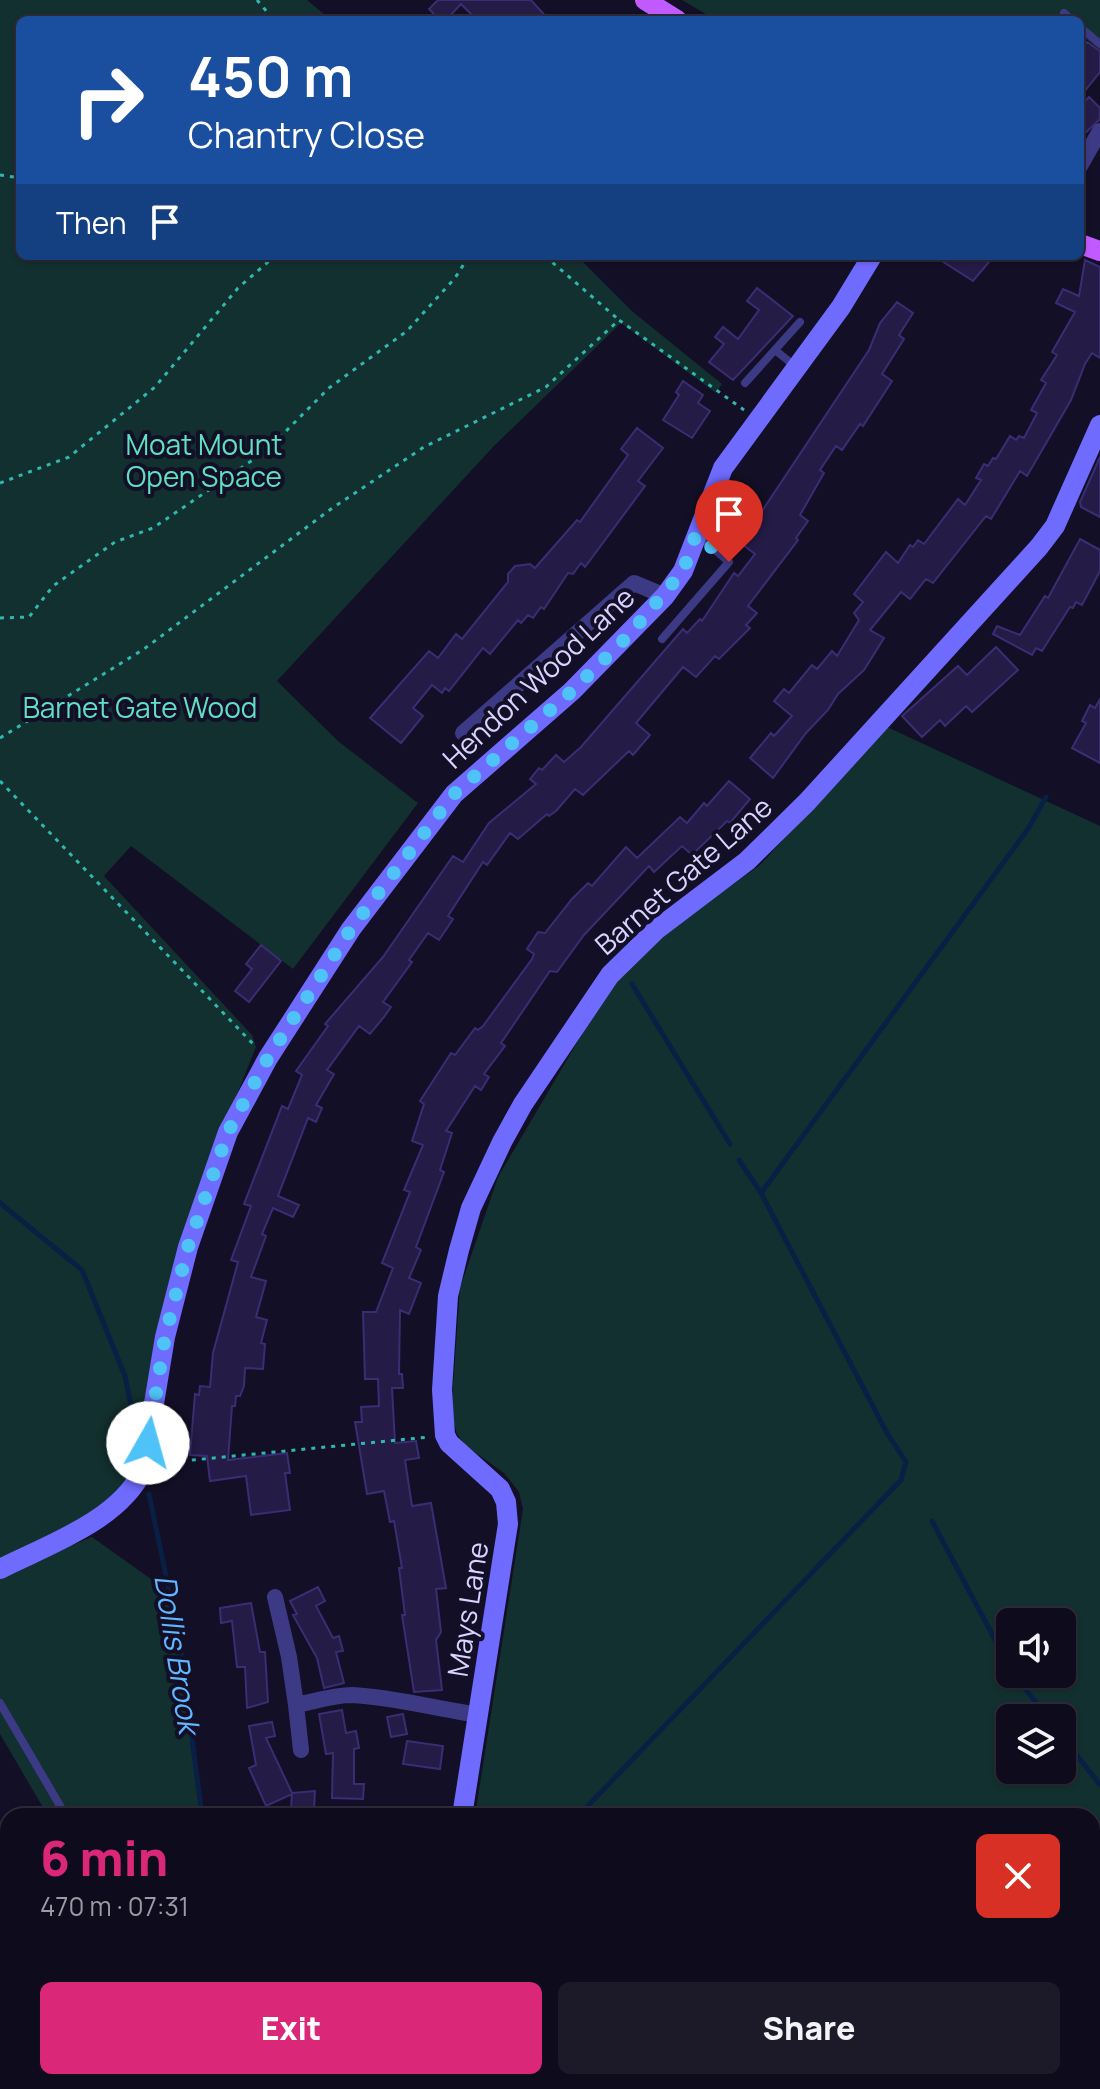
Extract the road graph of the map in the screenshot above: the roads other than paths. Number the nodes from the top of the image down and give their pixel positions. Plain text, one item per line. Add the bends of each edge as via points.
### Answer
1 (645, 0) edge
2 (1064, 13) dead end
3 (671, 16) edge
4 (1067, 16) edge
5 (1084, 30) edge
6 (1100, 44) edge
7 (1100, 131) edge
8 (1084, 159) edge
9 (870, 260) edge
10 (800, 322) dead end
11 (775, 350) junction
12 (797, 367) junction
13 (745, 383) dead end
14 (1100, 425) edge
15 (696, 534) junction
16 (665, 596) junction
17 (662, 639) dead end
18 (463, 733) dead end
19 (445, 1435) joint
20 (0, 1569) edge
21 (275, 1597) dead end
22 (0, 1703) edge
23 (296, 1705) junction
24 (479, 1715) junction
25 (301, 1750) dead end
26 (61, 1808) edge
27 (463, 1808) edge

1 - 3 main road
2 - 4 lane
5 - 6 lane
7 - 8 street
9 - 12 street, Hendon Wood Lane
10 - 11 lane
11 - 12 lane
11 - 13 lane
12 - 15 street, Hendon Wood Lane via 723,468
14 - 19 street, Barnet Gate Lane via 1055,526 1039,547 757,851 656,930 610,975 523,1104 471,1208 459,1250 444,1331
15 - 16 street, Hendon Wood Lane via 683,571
15 - 17 lane via 729,562
16 - 18 street via 634,583
16 - 20 street, Hendon Wood Lane via 572,691 454,794 351,929 268,1058 228,1132 188,1247 165,1337 143,1470 135,1487 87,1525
19 - 24 street, Mays Lane via 455,1452 500,1489 508,1510
21 - 23 street
22 - 26 lane
23 - 24 street via 349,1695
23 - 25 street
24 - 27 street, Mays Lane

